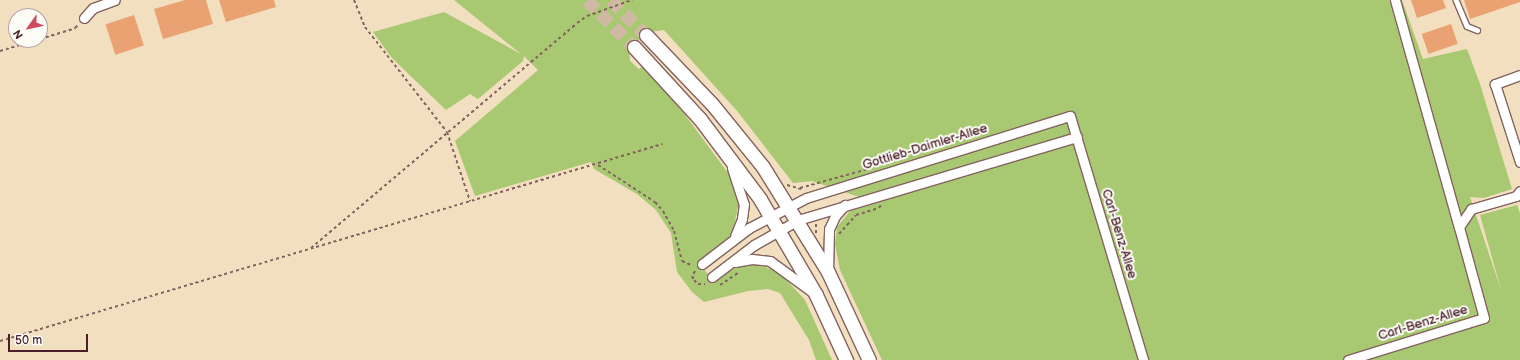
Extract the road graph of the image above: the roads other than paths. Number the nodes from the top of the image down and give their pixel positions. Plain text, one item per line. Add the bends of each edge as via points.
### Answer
1 (115, 0) edge
2 (1395, 0) edge
3 (1456, 0) edge
4 (84, 18) road end
5 (1477, 30) dead end
6 (646, 35) tunnel mouth
7 (634, 47) tunnel mouth
8 (1520, 75) edge
9 (1070, 116) joint
10 (1077, 137) junction
11 (724, 150) junction
12 (1520, 162) edge
13 (1520, 191) edge
14 (847, 203) junction
15 (788, 206) junction
16 (770, 214) junction
17 (798, 220) junction
18 (1459, 227) junction
19 (779, 229) junction
20 (734, 238) junction
21 (702, 264) road end
22 (728, 265) junction
23 (828, 272) junction
24 (712, 277) road end
25 (816, 295) junction
26 (846, 360) edge
27 (869, 360) edge
28 (1143, 360) edge
29 (1348, 360) edge

1 - 4 street via 93,8
2 - 18 street, Carl-Benz-Allee
3 - 5 lane via 1467,26
6 - 15 main road via 740,137
7 - 11 main road via 678,94
8 - 12 street via 1495,84
9 - 10 street, Carl-Benz-Allee
9 - 15 street, Gottlieb-Daimler-Allee via 809,197
10 - 14 street
10 - 28 street, Carl-Benz-Allee
11 - 16 main road
11 - 20 street via 740,187 744,204 742,219
13 - 18 street via 1516,196 1471,209
14 - 17 street
14 - 23 street via 835,216 828,235
15 - 16 street, Gottlieb-Daimler-Allee
15 - 17 main road
16 - 19 main road
16 - 20 street, Gottlieb-Daimler-Allee
17 - 19 street
17 - 23 main road
18 - 29 street, Carl-Benz-Allee via 1484,318
19 - 22 street
19 - 25 main road
20 - 21 street, Gottlieb-Daimler-Allee
22 - 24 street
22 - 25 street via 743,259 770,261
23 - 27 main road
25 - 26 main road

